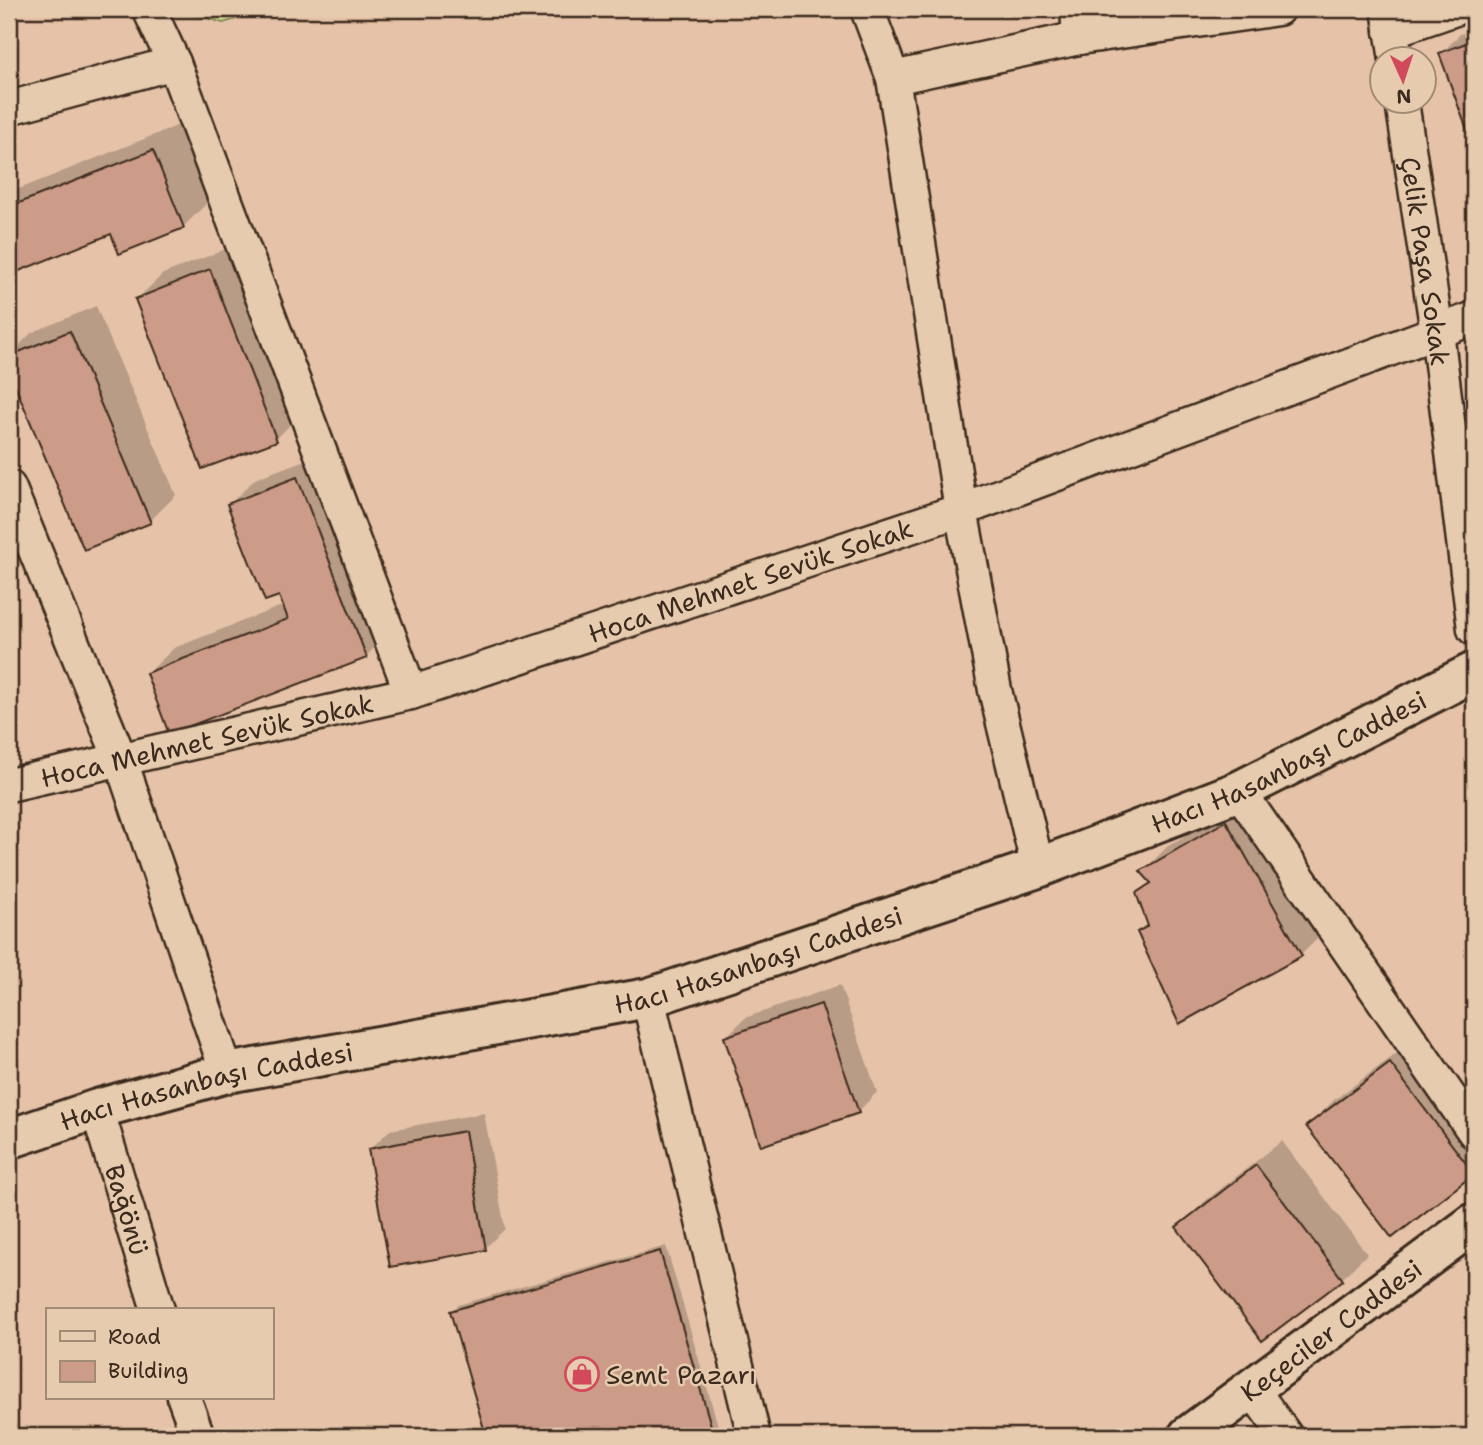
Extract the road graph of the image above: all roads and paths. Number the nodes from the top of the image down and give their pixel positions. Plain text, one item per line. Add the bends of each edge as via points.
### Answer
1 (149, 9) edge
2 (867, 9) edge
3 (1278, 9) edge
4 (1455, 9) edge
5 (1078, 24) edge
6 (1392, 33) edge
7 (174, 63) junction
8 (893, 78) junction
9 (9, 108) edge
10 (1404, 116) edge
11 (1474, 318) edge
12 (1437, 332) junction
13 (9, 487) edge
14 (961, 510) junction
15 (1474, 629) edge
16 (1474, 672) edge
17 (411, 693) junction
18 (120, 758) junction
19 (9, 785) edge
20 (1239, 791) junction
21 (1038, 868) junction
22 (648, 998) junction
23 (227, 1073) junction
24 (97, 1109) junction
25 (1474, 1132) edge
26 (9, 1139) edge
27 (1474, 1223) edge
28 (157, 1308) edge
29 (1252, 1389) junction
30 (185, 1400) edge
31 (195, 1435) edge
32 (754, 1436) edge
33 (1188, 1436) edge
34 (1286, 1436) edge

1 - 7 street
2 - 8 street
3 - 5 street
4 - 6 street
5 - 8 street
7 - 9 street
7 - 17 street
8 - 14 street
10 - 12 street, Çelik Paşa Sokak
11 - 12 street, Hoca Mehmet Sevük Sokak
12 - 14 street, Hoca Mehmet Sevük Sokak
12 - 15 street, Çelik Paşa Sokak
13 - 18 street
14 - 17 street, Hoca Mehmet Sevük Sokak
14 - 21 street via 995,690
16 - 20 street, Hacı Hasanbaşı Caddesi
17 - 18 street, Hoca Mehmet Sevük Sokak
18 - 19 street, Hoca Mehmet Sevük Sokak
18 - 23 street
20 - 21 street, Hacı Hasanbaşı Caddesi
20 - 25 street
21 - 22 street, Hacı Hasanbaşı Caddesi
22 - 23 street, Hacı Hasanbaşı Caddesi
22 - 32 street
23 - 24 street, Hacı Hasanbaşı Caddesi
24 - 26 street, Hacı Hasanbaşı Caddesi
24 - 28 street, Bağönü
27 - 29 street, Keçeciler Caddesi
29 - 33 street, Keçeciler Caddesi
29 - 34 street
30 - 31 street

